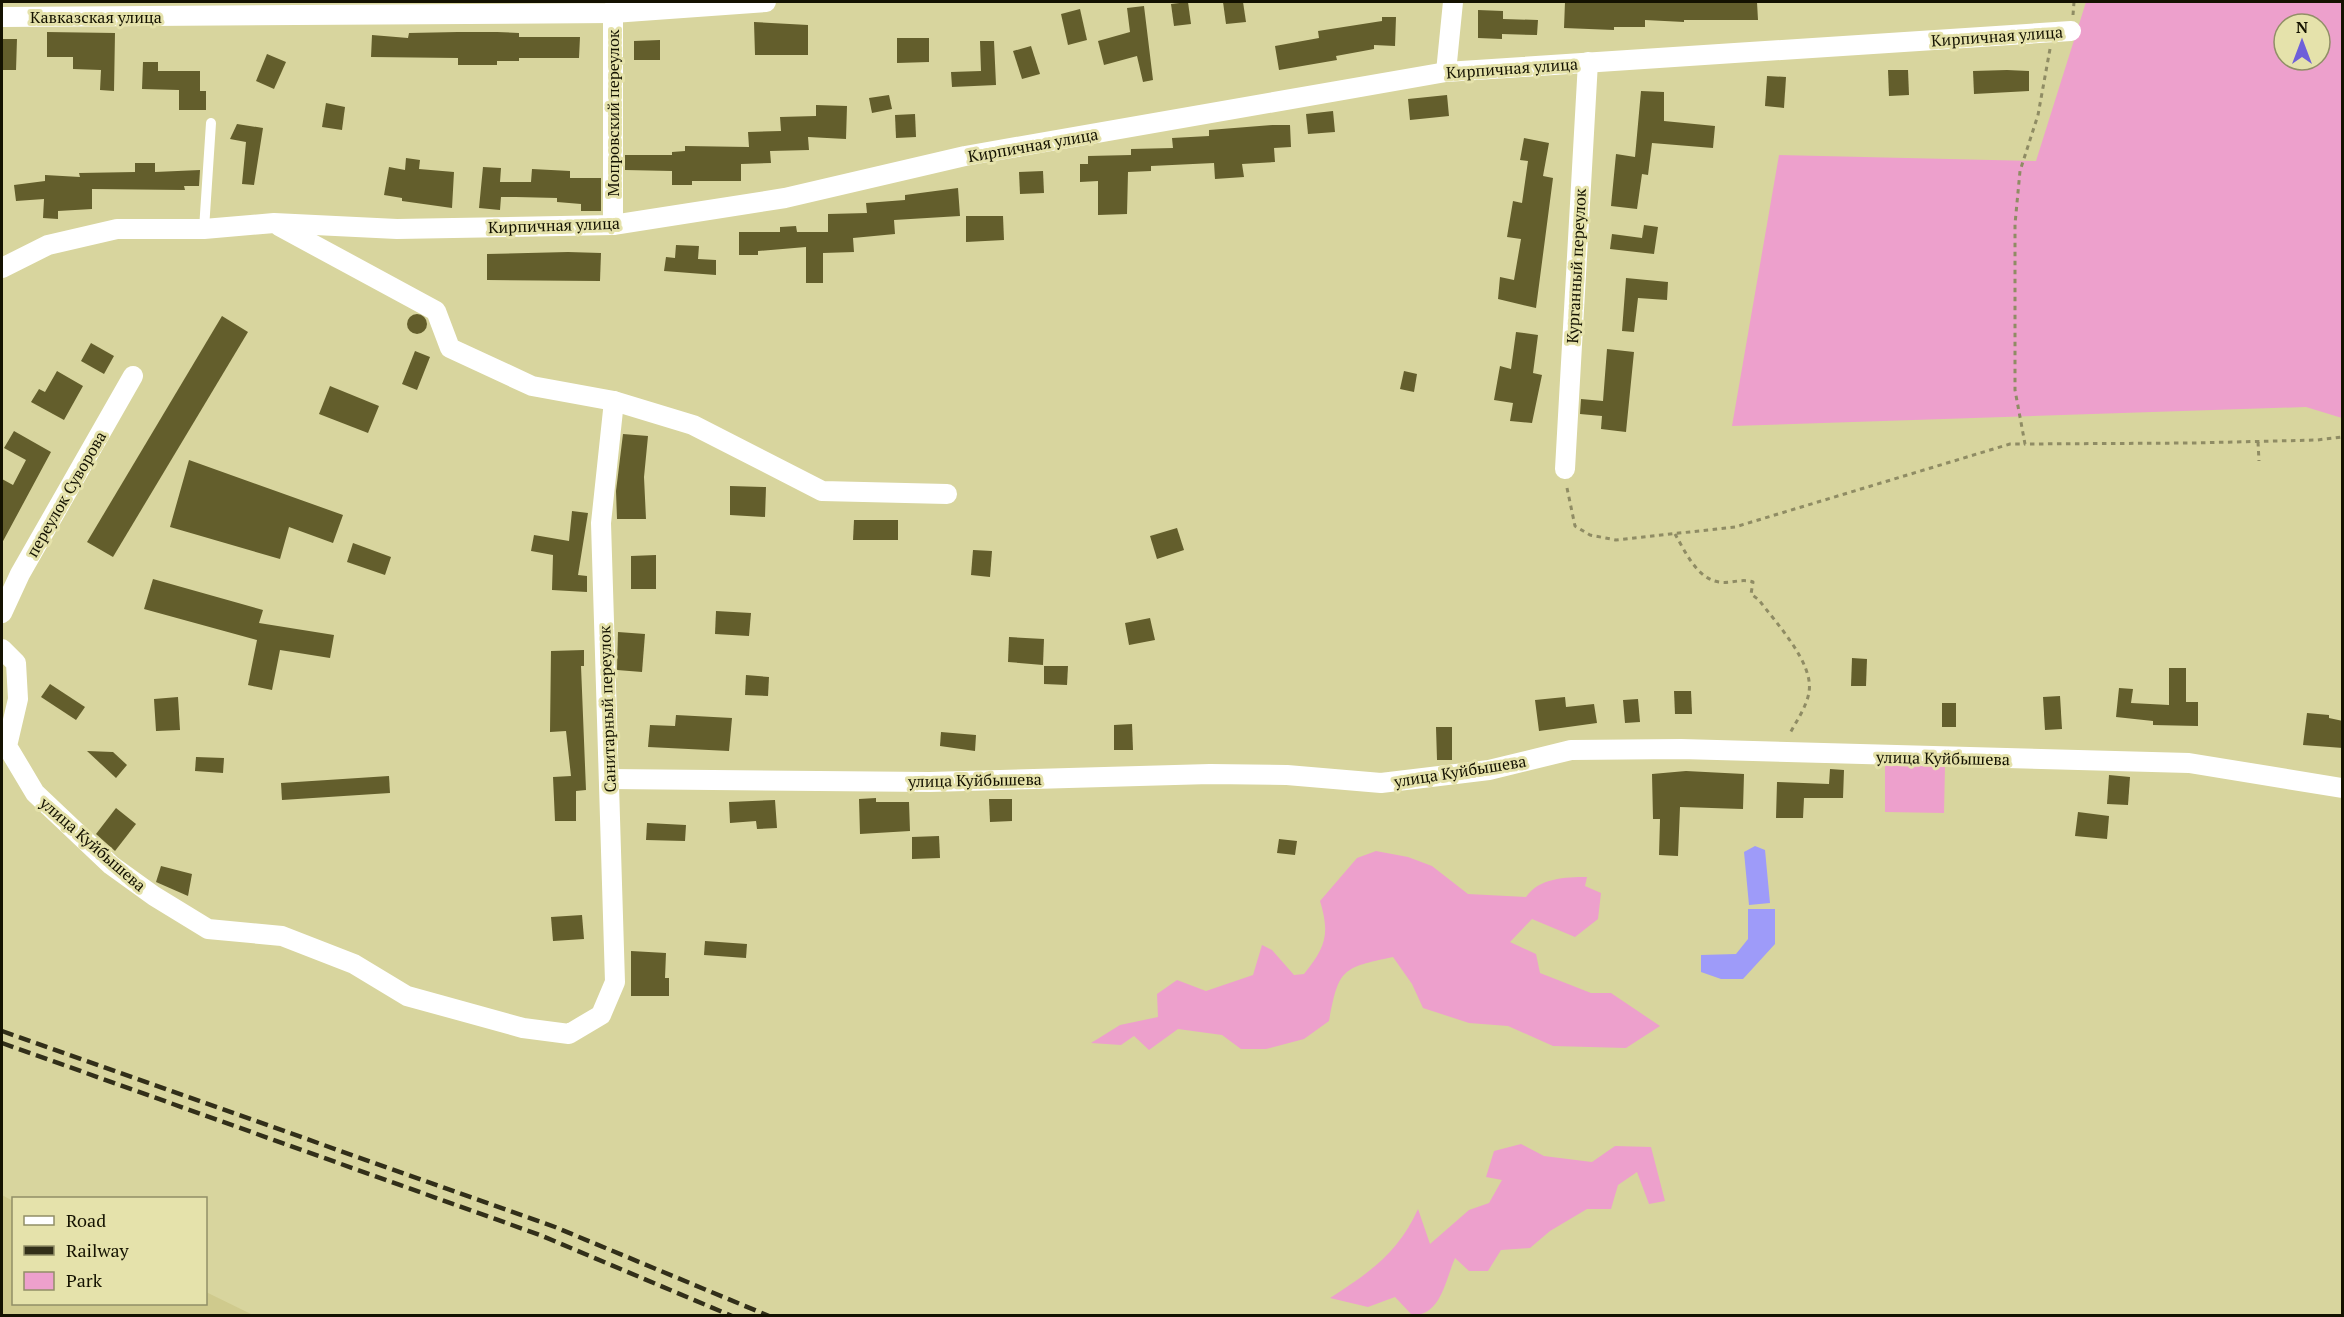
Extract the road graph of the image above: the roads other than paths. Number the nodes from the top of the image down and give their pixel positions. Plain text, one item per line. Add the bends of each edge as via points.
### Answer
1 (766, 2) edge
2 (1453, 2) edge
3 (614, 7) edge
4 (2, 17) edge
5 (2062, 32) road end
6 (1588, 62) junction
7 (1446, 72) junction
8 (211, 123) dead end
9 (274, 223) junction
10 (613, 225) junction
11 (204, 229) junction
12 (2, 268) edge
13 (133, 376) dead end
14 (614, 401) junction
15 (1565, 469) road end
16 (947, 494) dead end
17 (2, 613) edge
18 (2, 649) edge
19 (610, 779) junction
20 (2343, 788) edge
21 (600, 1016) joint

1 - 3 street, Кавказская улица
2 - 7 street
3 - 4 street, Кавказская улица
3 - 10 street, Мопровский переулок
5 - 6 street, Кирпичная улица
6 - 7 street, Кирпичная улица
6 - 15 street, Курганный переулок
7 - 10 street, Кирпичная улица via 965,156 785,198
8 - 11 lane
9 - 10 street, Кирпичная улица via 397,229
9 - 11 street, Кирпичная улица
9 - 14 street via 436,311 450,348 532,386
11 - 12 street, Кирпичная улица via 117,229 48,245
13 - 17 street, переулок Суворова via 20,574
14 - 16 street via 693,424 822,491
14 - 19 street, Санитарный переулок via 600,523
18 - 21 street, улица Куйбышева via 16,663 18,699 7,746 35,793 111,864 154,896 208,929 282,936 354,964 407,996 451,1009 523,1028 569,1034
19 - 20 street, улица Куйбышева via 930,782 1210,774 1381,783 1489,770 1571,750 1681,749 2189,763
19 - 21 street, Санитарный переулок via 615,982

